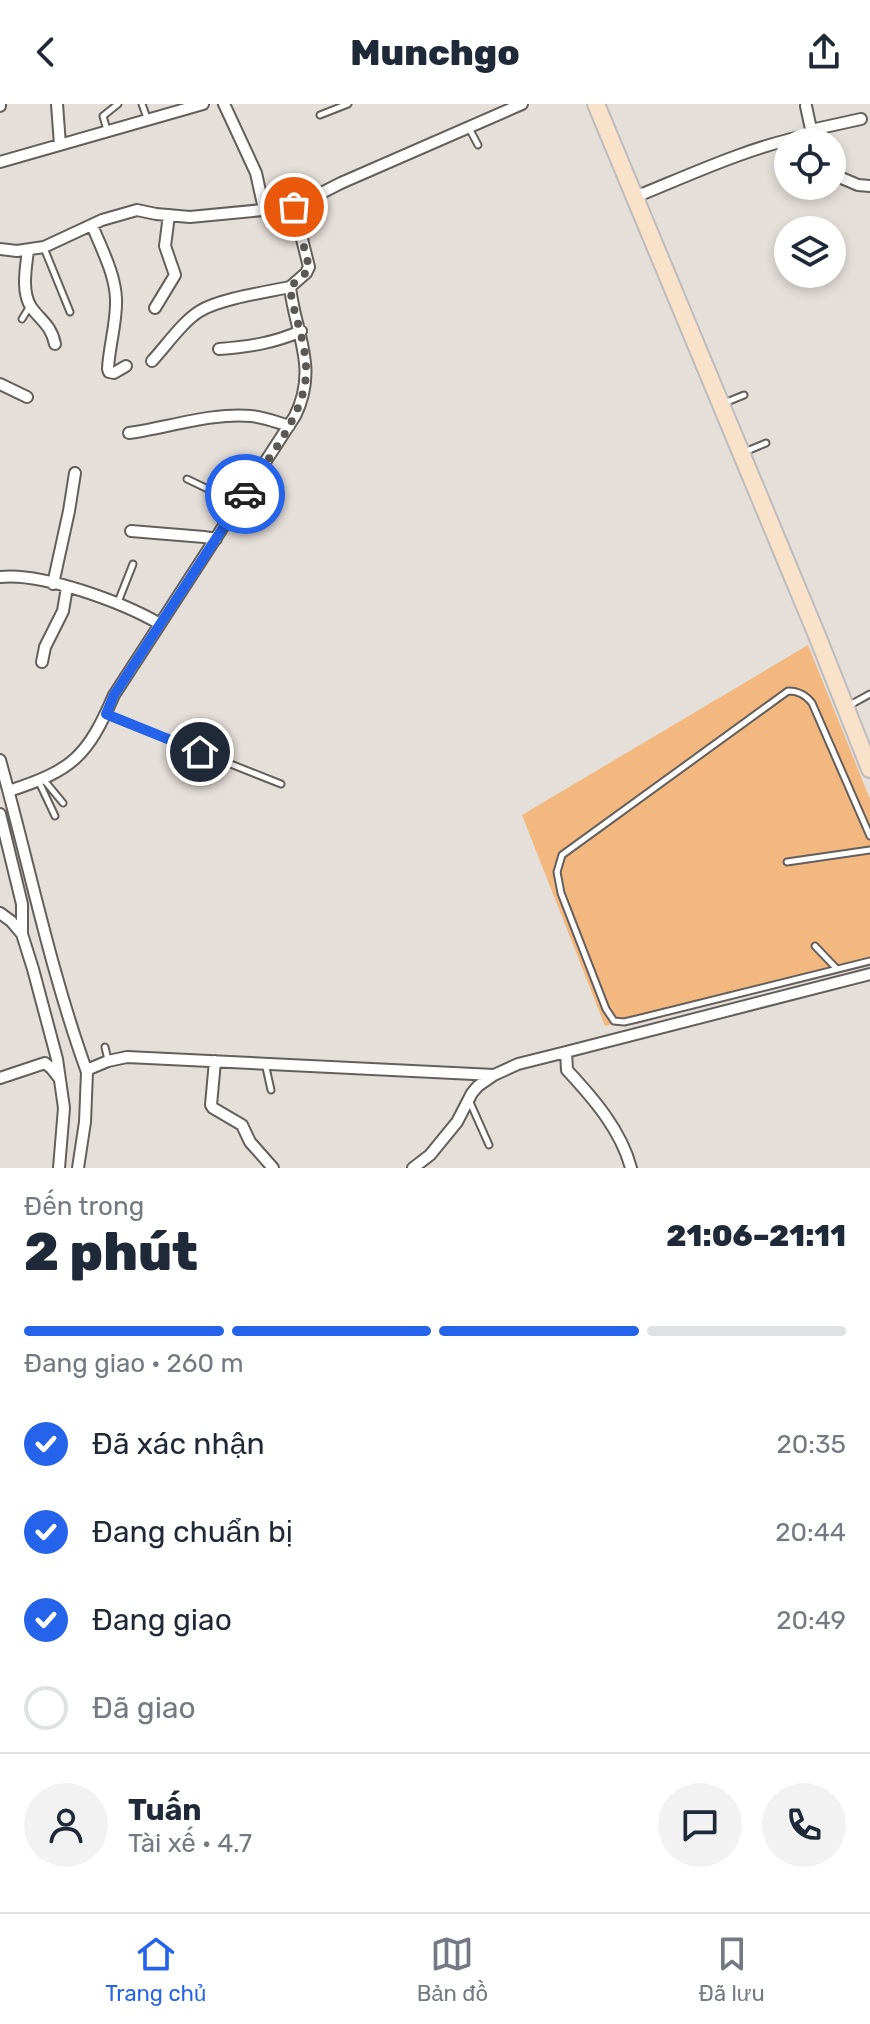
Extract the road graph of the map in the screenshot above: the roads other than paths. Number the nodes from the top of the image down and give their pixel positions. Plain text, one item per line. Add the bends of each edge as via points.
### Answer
1 (57, 104) edge
2 (118, 104) edge
3 (142, 104) edge
4 (203, 104) edge
5 (224, 104) edge
6 (348, 104) edge
7 (522, 104) edge
8 (596, 104) edge
9 (806, 106) dead end
10 (320, 115) dead end
11 (147, 119) junction
12 (861, 119) dead end
13 (468, 127) junction
14 (811, 128) edge
15 (836, 128) edge
16 (107, 131) junction
17 (774, 144) edge
18 (60, 145) junction
19 (478, 145) dead end
20 (0, 162) edge
21 (846, 180) edge
22 (870, 186) edge
23 (635, 197) junction
24 (294, 207) junction
25 (264, 209) junction
26 (169, 215) junction
27 (92, 225) junction
28 (44, 247) junction
29 (0, 249) edge
30 (28, 250) junction
31 (290, 287) junction
32 (30, 306) junction
33 (155, 308) dead end
34 (70, 312) dead end
35 (22, 319) dead end
36 (301, 331) junction
37 (55, 344) dead end
38 (219, 349) dead end
39 (152, 361) dead end
40 (126, 366) dead end
41 (0, 384) edge
42 (744, 395) dead end
43 (27, 397) dead end
44 (721, 404) junction
45 (289, 426) junction
46 (129, 433) dead end
47 (766, 443) dead end
48 (741, 454) junction
49 (75, 473) dead end
50 (187, 479) dead end
51 (238, 504) junction
52 (131, 531) dead end
53 (216, 539) junction
54 (133, 564) dead end
55 (0, 577) edge
56 (53, 584) junction
57 (67, 587) junction
58 (117, 603) junction
59 (160, 624) junction
60 (42, 662) dead end
61 (870, 694) edge
62 (845, 707) junction
63 (106, 714) junction
64 (0, 760) edge
65 (870, 769) edge
66 (41, 780) junction
67 (281, 784) dead end
68 (9, 791) junction
69 (63, 803) dead end
70 (0, 814) edge
71 (55, 816) dead end
72 (870, 836) edge
73 (870, 850) edge
74 (787, 862) dead end
75 (22, 904) junction
76 (0, 913) edge
77 (22, 934) junction
78 (815, 946) dead end
79 (870, 961) edge
80 (837, 969) junction
81 (870, 974) edge
82 (105, 1047) dead end
83 (566, 1052) junction
84 (108, 1061) junction
85 (215, 1061) junction
86 (265, 1062) junction
87 (87, 1072) junction
88 (494, 1075) junction
89 (0, 1078) edge
90 (61, 1079) junction
91 (271, 1090) dead end
92 (469, 1100) junction
93 (489, 1145) dead end
94 (59, 1168) edge
95 (78, 1168) edge
96 (273, 1168) edge
97 (413, 1168) edge
98 (631, 1168) edge

1 - 18 street
2 - 16 lane via 103,116
3 - 11 lane
4 - 11 street
5 - 25 street via 256,173
6 - 10 lane
7 - 13 street
8 - 23 main road
9 - 14 street
11 - 16 street
12 - 15 street
13 - 19 lane
13 - 24 street
16 - 18 street
17 - 23 street
18 - 20 street
21 - 22 street
23 - 44 main road
24 - 25 street
24 - 31 street via 309,267
25 - 26 street
26 - 27 street via 137,210
26 - 33 street via 165,246 175,275
27 - 28 street
27 - 40 street via 115,288 108,369 114,373
28 - 30 street
28 - 34 lane
29 - 30 street
30 - 32 street via 25,290
31 - 36 street
31 - 39 street via 197,313
32 - 35 lane
32 - 37 street via 50,328
36 - 38 street via 273,342
36 - 45 street via 303,398
41 - 43 street
42 - 44 lane
44 - 48 main road
45 - 46 street via 238,416
45 - 51 street
47 - 48 lane
48 - 62 main road
49 - 56 street
50 - 51 lane
51 - 53 street
52 - 53 street
53 - 59 street
54 - 58 lane
55 - 56 street
56 - 57 street
57 - 58 street
57 - 60 street
58 - 59 street
59 - 63 street
61 - 62 lane
62 - 65 main road
63 - 66 street via 77,758
63 - 67 lane
64 - 68 street
66 - 68 street
66 - 69 lane
66 - 71 lane
68 - 87 street via 56,977
70 - 75 street
72 - 80 lane via 812,703 797,691 788,691 562,855 558,866 561,893 614,1021
73 - 74 lane
75 - 76 street
75 - 77 street
76 - 77 street
77 - 90 street
78 - 80 lane
79 - 80 lane
81 - 83 street
82 - 84 lane
83 - 88 street
83 - 98 street via 567,1070 623,1144
84 - 85 street
84 - 87 street
85 - 86 street
85 - 96 street via 211,1105 242,1125
86 - 88 street
86 - 91 lane
87 - 95 street
88 - 92 street
89 - 90 street via 45,1063
90 - 94 street
92 - 93 lane
92 - 97 street via 430,1155

